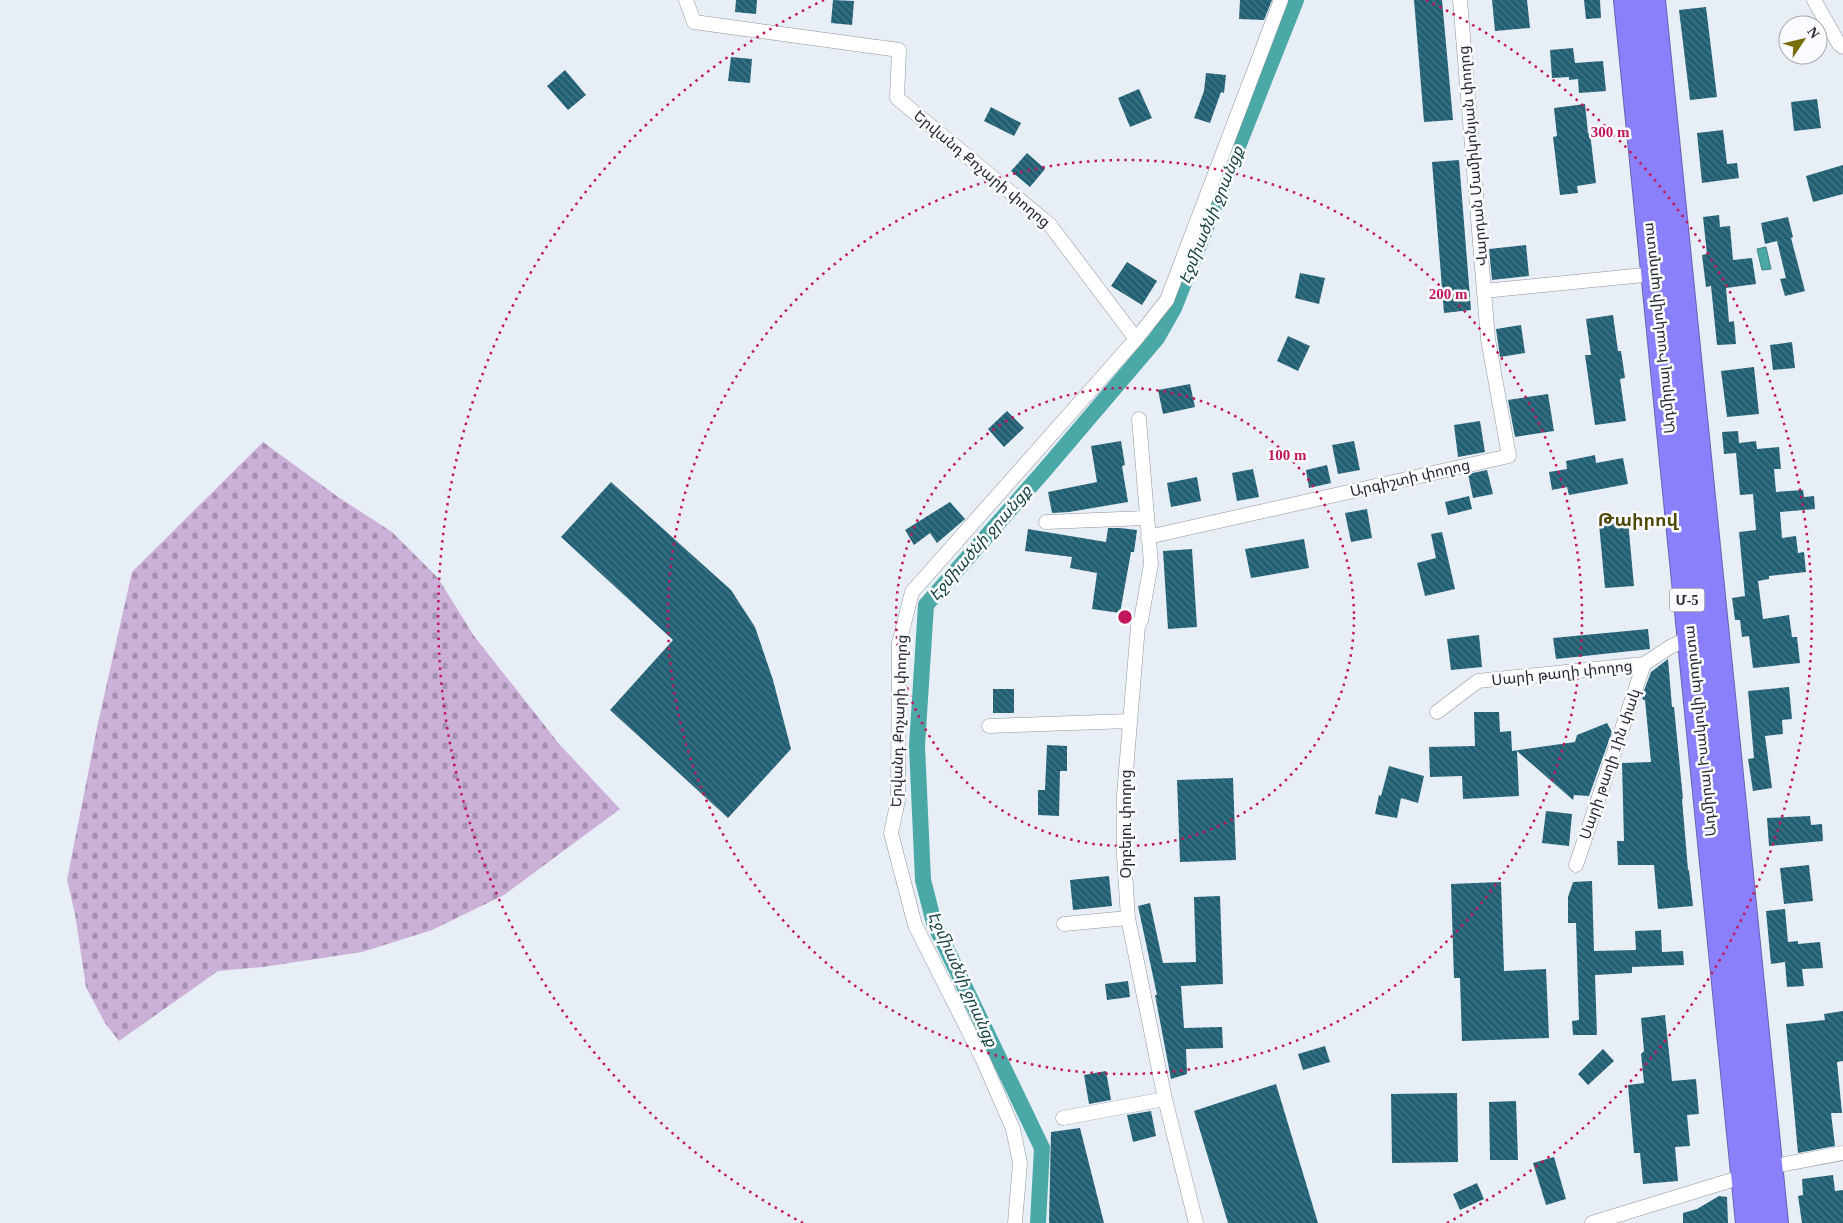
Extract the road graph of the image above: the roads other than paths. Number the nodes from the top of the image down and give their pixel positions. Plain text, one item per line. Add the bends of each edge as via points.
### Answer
1 (686, 0) edge
2 (1281, 0) edge
3 (1460, 0) edge
4 (1627, 0) edge
5 (1652, 0) edge
6 (1814, 0) edge
7 (1843, 47) edge
8 (1654, 274) junction
9 (1484, 291) junction
10 (1136, 339) junction
11 (1139, 419) dead end
12 (1146, 518) junction
13 (1046, 522) dead end
14 (1148, 537) junction
15 (1690, 637) junction
16 (1644, 664) junction
17 (1437, 712) dead end
18 (1130, 721) junction
19 (989, 726) dead end
20 (1576, 865) dead end
21 (1128, 918) junction
22 (1064, 924) dead end
23 (1165, 1099) junction
24 (1063, 1118) dead end
25 (1843, 1154) edge
26 (1769, 1167) junction
27 (1744, 1206) edge
28 (1778, 1217) edge
29 (1015, 1223) edge
30 (1196, 1223) edge
31 (1592, 1223) edge

1 - 10 street, Երվանդ Քոչարի փողոց via 694,22 899,50 897,98 1050,225
2 - 10 street, Երվանդ Քոչարի փողոց via 1168,300
3 - 9 street, Վարդան Մամիկոնյան փողոց
4 - 8 highway, Ադմիրալ Իսակովի պողոտա / Մ-5
5 - 26 highway, Ադմիրալ Իսակովի պողոտա / Մ-5
6 - 7 street
8 - 9 street
8 - 15 highway, Ադմիրալ Իսակովի պողոտա / Մ-5
9 - 14 street, Արգիշտի փողոց via 1488,339 1509,456
10 - 29 street, Երվանդ Քոչարի փողոց via 912,592 899,643 898,800 891,833 915,925 983,1060 1013,1129 1020,1163
11 - 12 street, Օրբելու փողոց
12 - 13 street
12 - 14 street, Օրբելու փողոց
14 - 18 street, Օրբելու փողոց via 1151,564 1138,626
15 - 16 street, Սարի թաղի փողոց
15 - 27 highway, Ադմիրալ Իսակովի պողոտա / Մ-5
16 - 17 street, Սարի թաղի փողոց via 1478,681
16 - 20 street, Սարի թաղի 1ին փակ
18 - 19 street
18 - 21 street, Օրբելու փողոց via 1124,795
21 - 22 street
21 - 23 street, Օրբելու փողոց
23 - 24 street
23 - 30 street, Օրբելու փողոց
25 - 26 street
26 - 28 highway, Մ-5
27 - 31 street

